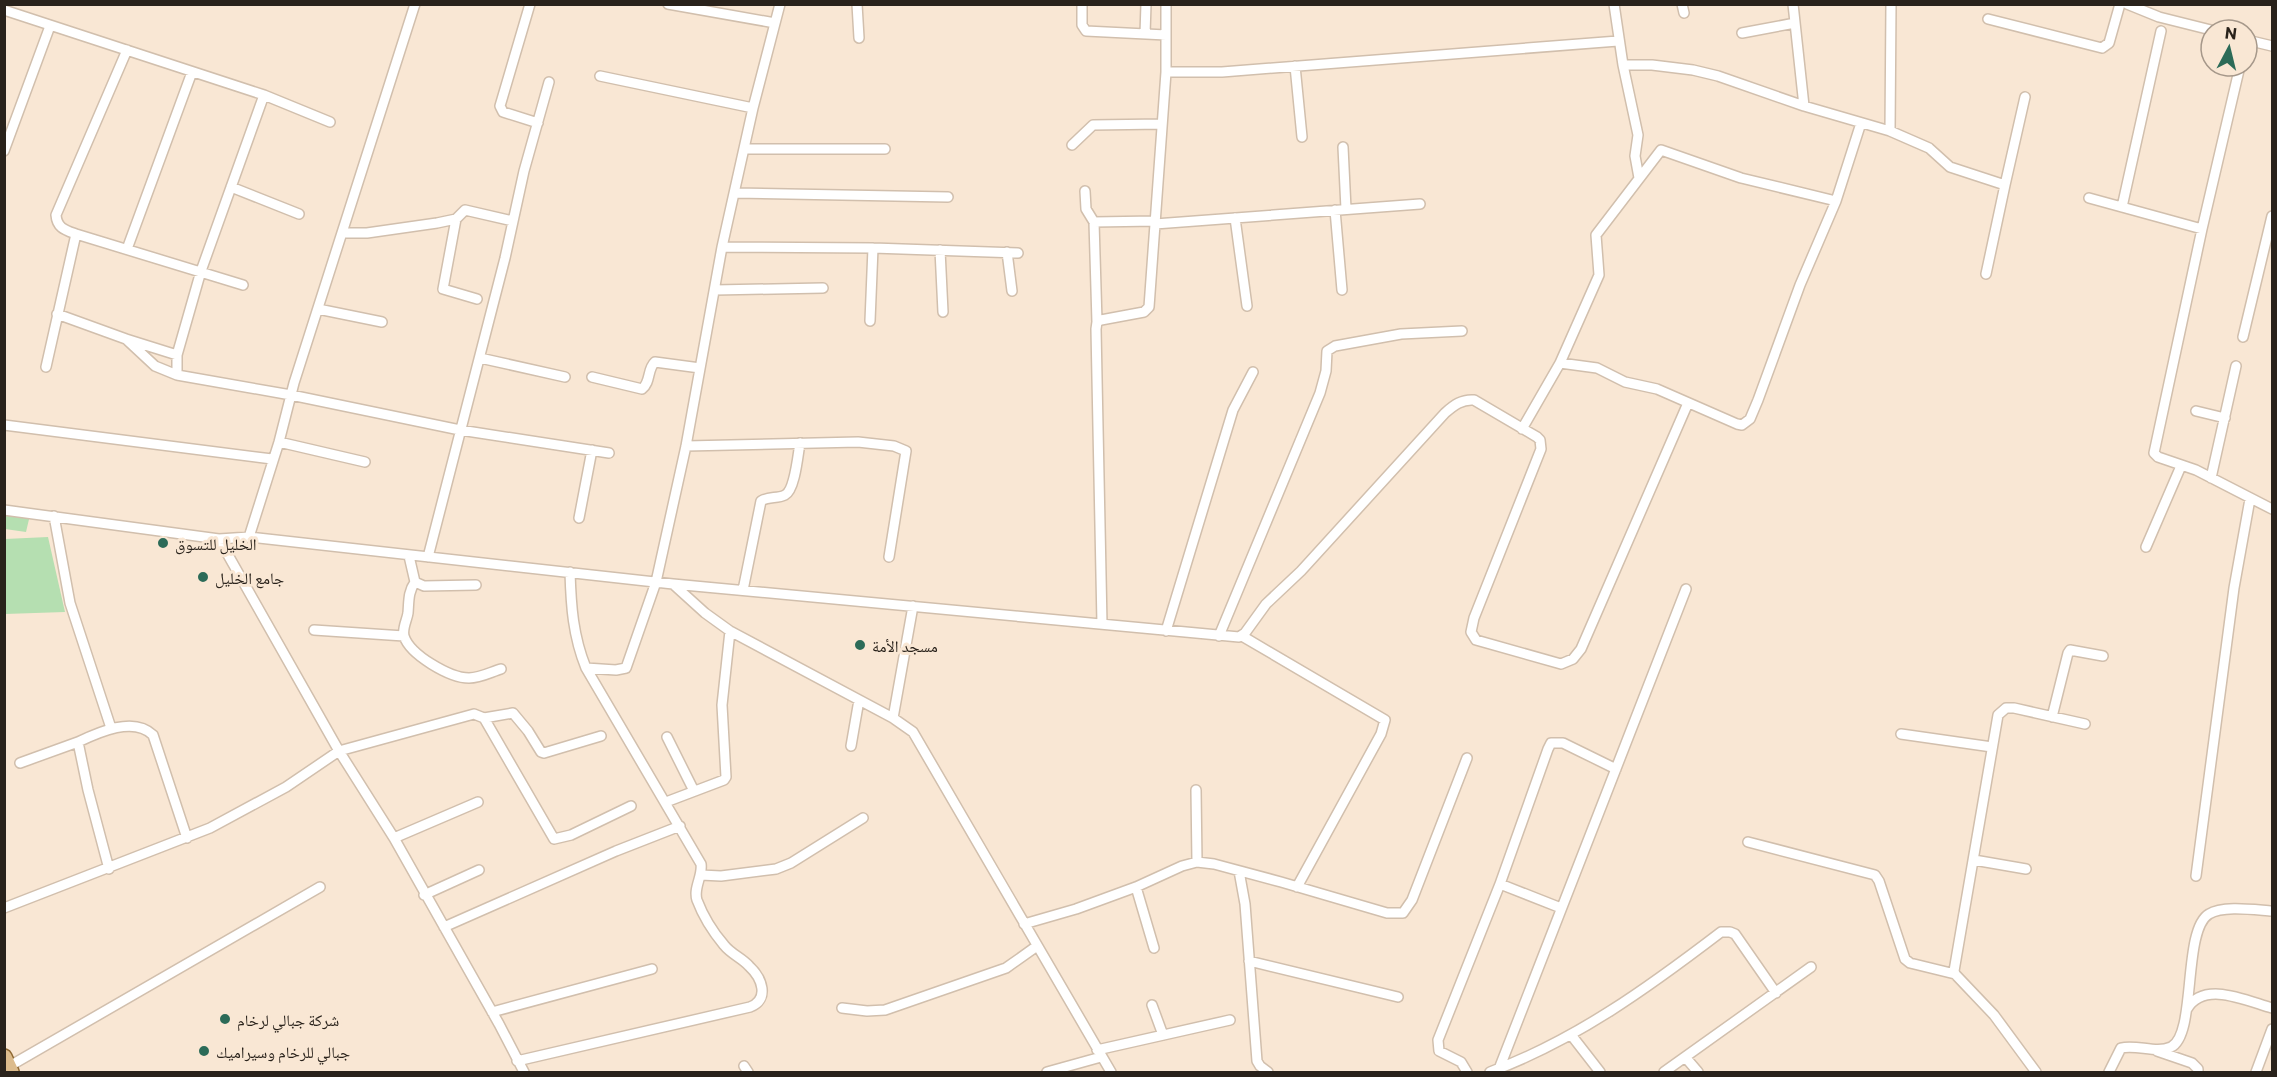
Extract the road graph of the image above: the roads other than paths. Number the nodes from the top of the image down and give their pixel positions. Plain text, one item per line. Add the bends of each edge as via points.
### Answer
1 (415, 4) edge
2 (530, 4) edge
3 (668, 4) edge
4 (780, 4) edge
5 (857, 4) edge
6 (1082, 4) edge
7 (1146, 4) edge
8 (1166, 4) edge
9 (1614, 4) edge
10 (1793, 4) edge
11 (1891, 4) edge
12 (2120, 4) edge
13 (2127, 4) edge
14 (4, 10) edge
15 (1988, 19) dead end
16 (775, 23) junction
17 (1796, 23) junction
18 (50, 26) junction
19 (2199, 27) edge
20 (2161, 31) dead end
21 (1742, 33) dead end
22 (1145, 34) junction
23 (1166, 35) junction
24 (859, 38) dead end
25 (1618, 41) junction
26 (127, 50) junction
27 (1623, 65) junction
28 (1295, 66) junction
29 (192, 72) junction
30 (1166, 72) junction
31 (600, 76) dead end
32 (2238, 78) edge
33 (549, 82) dead end
34 (264, 95) junction
35 (2025, 97) dead end
36 (1803, 106) junction
37 (753, 108) junction
38 (330, 122) dead end
39 (538, 123) junction
40 (1861, 123) junction
41 (1162, 124) junction
42 (1890, 131) junction
43 (1302, 137) dead end
44 (1072, 145) dead end
45 (1343, 147) dead end
46 (744, 148) junction
47 (885, 149) dead end
48 (4, 151) edge
49 (1639, 178) junction
50 (2005, 185) junction
51 (231, 187) junction
52 (1085, 191) dead end
53 (735, 193) junction
54 (948, 197) dead end
55 (2089, 198) dead end
56 (1836, 201) junction
57 (1420, 204) dead end
58 (2122, 207) junction
59 (1346, 209) junction
60 (1335, 210) junction
61 (299, 214) dead end
62 (2272, 216) edge
63 (1235, 218) junction
64 (456, 219) junction
65 (513, 221) junction
66 (1094, 222) junction
67 (1155, 222) junction
68 (2202, 229) junction
69 (344, 232) junction
70 (76, 234) junction
71 (722, 247) junction
72 (873, 248) junction
73 (127, 249) junction
74 (940, 250) junction
75 (1007, 252) junction
76 (1018, 253) dead end
77 (201, 271) junction
78 (1986, 274) dead end
79 (243, 285) dead end
80 (823, 288) dead end
81 (1342, 290) dead end
82 (715, 291) junction
83 (1012, 291) dead end
84 (477, 299) dead end
85 (1247, 306) dead end
86 (318, 309) junction
87 (943, 312) dead end
88 (57, 314) junction
89 (870, 321) dead end
90 (382, 322) dead end
91 (1097, 322) junction
92 (1462, 331) dead end
93 (2242, 337) dead end
94 (126, 339) junction
95 (177, 355) junction
96 (480, 358) junction
97 (1560, 363) junction
98 (2236, 366) dead end
99 (46, 367) dead end
100 (700, 368) junction
101 (1253, 372) dead end
102 (177, 375) junction
103 (565, 377) dead end
104 (592, 377) dead end
105 (291, 395) junction
106 (1688, 403) junction
107 (2196, 411) dead end
108 (2225, 418) junction
109 (4, 425) edge
110 (1522, 429) junction
111 (460, 430) junction
112 (279, 442) junction
113 (800, 443) junction
114 (686, 446) junction
115 (592, 450) junction
116 (609, 453) dead end
117 (272, 459) junction
118 (365, 462) dead end
119 (2181, 466) junction
120 (2211, 478) junction
121 (2250, 499) junction
122 (2272, 509) edge
123 (4, 510) edge
124 (54, 516) junction
125 (579, 518) dead end
126 (249, 537) junction
127 (219, 539) junction
128 (2146, 547) dead end
129 (409, 556) junction
130 (428, 557) junction
131 (889, 557) dead end
132 (570, 572) junction
133 (415, 582) junction
134 (656, 582) junction
135 (673, 584) junction
136 (476, 585) dead end
137 (1686, 589) dead end
138 (743, 590) junction
139 (913, 606) junction
140 (1102, 624) junction
141 (314, 630) dead end
142 (730, 631) junction
143 (1166, 631) junction
144 (404, 636) junction
145 (1219, 636) junction
146 (1242, 636) junction
147 (2103, 656) dead end
148 (586, 668) junction
149 (501, 669) dead end
150 (859, 700) junction
151 (2052, 717) junction
152 (484, 718) junction
153 (893, 718) junction
154 (2085, 724) dead end
155 (111, 728) junction
156 (1900, 734) dead end
157 (601, 736) dead end
158 (667, 737) dead end
159 (78, 742) junction
160 (851, 746) dead end
161 (1992, 747) junction
162 (339, 751) junction
163 (1467, 758) dead end
164 (20, 763) dead end
165 (1616, 769) junction
166 (694, 790) junction
167 (1196, 790) dead end
168 (478, 801) dead end
169 (666, 802) junction
170 (631, 806) dead end
171 (863, 818) dead end
172 (680, 826) junction
173 (187, 838) junction
174 (394, 838) junction
175 (1748, 842) dead end
176 (1974, 860) junction
177 (1197, 862) junction
178 (110, 869) junction
179 (2026, 869) dead end
180 (479, 870) dead end
181 (1239, 871) junction
182 (701, 875) junction
183 (2196, 876) dead end
184 (1500, 884) junction
185 (320, 887) dead end
186 (1136, 887) junction
187 (1297, 887) junction
188 (424, 895) junction
189 (4, 908) edge
190 (1561, 908) junction
191 (2272, 910) edge
192 (1024, 924) junction
193 (444, 927) junction
194 (1037, 946) junction
195 (1154, 948) dead end
196 (1249, 961) junction
197 (1811, 967) dead end
198 (652, 969) dead end
199 (1955, 974) junction
200 (1776, 993) junction
201 (1398, 997) dead end
202 (1152, 1005) dead end
203 (842, 1008) dead end
204 (2187, 1008) junction
205 (2272, 1008) edge
206 (492, 1012) junction
207 (1230, 1020) dead end
208 (2272, 1029) edge
209 (1163, 1035) junction
210 (1572, 1036) junction
211 (2152, 1049) junction
212 (1099, 1053) junction
213 (1686, 1058) junction
214 (517, 1061) junction
215 (8, 1065) edge
216 (1495, 1071) edge
217 (524, 1072) edge
218 (1047, 1072) edge
219 (1111, 1072) edge
220 (1268, 1072) edge
221 (1467, 1072) edge
222 (1600, 1072) edge
223 (1664, 1072) edge
224 (1698, 1072) edge
225 (2036, 1072) edge
226 (2109, 1072) edge
227 (2198, 1072) edge
228 (2256, 1072) edge

1 - 69 street
2 - 39 street via 500,106 503,112
3 - 16 street
4 - 16 street
5 - 24 street
6 - 22 street via 1086,32
7 - 22 street
8 - 23 street
9 - 25 street
10 - 17 street
11 - 42 street
12 - 15 street via 2109,43 2102,48
13 - 19 street
14 - 18 street
16 - 37 street
17 - 21 street
17 - 36 street
18 - 26 street
18 - 48 street
20 - 58 street
22 - 23 street
23 - 30 street
25 - 27 street
25 - 28 street
26 - 29 street
26 - 70 street via 56,215 62,228
27 - 36 street via 1693,70
27 - 49 street via 1638,135 1635,156
28 - 30 street
28 - 43 street
29 - 34 street
29 - 73 street
30 - 41 street
31 - 37 street
32 - 68 street
33 - 39 street
34 - 38 street
34 - 51 street
35 - 50 street
36 - 40 street
37 - 46 street
39 - 65 street
40 - 42 street
40 - 56 street
41 - 44 street via 1093,125
41 - 67 street
42 - 50 street via 1929,148 1950,167
45 - 59 street
46 - 47 street
46 - 53 street
49 - 56 street via 1661,150 1741,178
49 - 97 street via 1596,235 1599,275
50 - 78 street
51 - 61 street
51 - 77 street
52 - 66 street via 1086,209
53 - 54 street
53 - 71 street
55 - 58 street
56 - 106 street via 1750,419 1737,424
57 - 59 street
58 - 68 street
59 - 60 street
60 - 63 street
60 - 81 street
62 - 93 street
63 - 67 street
63 - 85 street
64 - 65 street via 465,210
64 - 69 street via 404,229
64 - 84 street via 443,289
65 - 96 street
66 - 67 street
66 - 91 street
67 - 91 street via 1148,310
68 - 119 street via 2154,453
69 - 86 street
70 - 73 street
70 - 88 street
71 - 72 street
71 - 82 street
72 - 74 street
72 - 89 street
73 - 77 street
74 - 75 street
74 - 87 street
75 - 76 street
75 - 83 street
77 - 79 street
77 - 95 street
80 - 82 street
82 - 100 street
86 - 90 street
86 - 105 street
88 - 94 street
88 - 99 street
91 - 140 street
92 - 145 street via 1401,334 1335,346 1327,351 1320,393
94 - 95 street
94 - 102 street via 155,366
95 - 102 street
96 - 103 street
96 - 111 street
97 - 106 street via 1597,368 1625,382 1657,388
97 - 110 street
98 - 108 street
100 - 104 street via 655,362 642,389
100 - 114 street
101 - 143 street via 1233,410
102 - 105 street
105 - 111 street
105 - 112 street
106 - 110 street via 1581,649 1567,663 1502,649 1476,640 1471,632 1539,457 1540,440
107 - 108 street
108 - 120 street
109 - 117 street
110 - 146 street via 1474,400 1453,406 1266,604
111 - 115 street
111 - 130 street
112 - 117 street
112 - 118 street
113 - 114 street
113 - 131 street via 858,442 906,451
113 - 138 street via 789,491 784,496 761,501
114 - 134 street
115 - 116 street
115 - 125 street
117 - 126 street
119 - 120 street
119 - 128 street
120 - 121 street
121 - 122 street
121 - 183 street via 2232,600
123 - 124 street
124 - 127 street
124 - 155 street via 70,603
126 - 127 street
126 - 129 street
127 - 162 street
129 - 130 street
129 - 133 street
130 - 132 street
132 - 134 street
132 - 148 street via 572,622
133 - 136 street via 424,586
133 - 144 street via 408,598
134 - 135 street
134 - 148 street via 626,668
135 - 138 street
135 - 142 street
137 - 165 street
138 - 139 street
139 - 140 street
139 - 153 street
140 - 143 street
141 - 144 street
142 - 150 street
142 - 166 street via 722,705 726,777
143 - 145 street
144 - 149 street via 424,658 454,675 474,677
145 - 146 street
146 - 187 street via 1385,722
147 - 151 street via 2070,650
148 - 169 street
150 - 153 street
150 - 160 street
151 - 154 street
151 - 161 street via 2014,708 2001,710
152 - 157 street via 513,713 544,753
152 - 162 street via 474,714
152 - 170 street via 554,840
153 - 192 street via 913,732
155 - 159 street
155 - 173 street via 135,726 153,735
156 - 161 street
158 - 166 street
159 - 164 street
159 - 178 street
161 - 176 street
162 - 173 street via 286,787
162 - 174 street
163 - 187 street via 1412,900 1403,913 1387,913
165 - 184 street via 1563,743 1551,743
165 - 190 street
166 - 169 street
167 - 177 street
168 - 174 street
169 - 172 street
171 - 182 street via 776,869
172 - 182 street via 701,864
172 - 193 street
173 - 178 street
174 - 188 street
175 - 199 street via 1875,875 1905,959
176 - 179 street
176 - 199 street
177 - 181 street
177 - 186 street
178 - 189 street
180 - 188 street
181 - 187 street
181 - 196 street
182 - 214 street via 696,888 698,902 726,948 757,976 763,991 757,1005
184 - 190 street
184 - 221 street via 1437,1046 1439,1051 1461,1062
185 - 215 street
186 - 192 street
186 - 195 street
188 - 193 street
190 - 216 street
191 - 204 street via 2218,910 2199,924
192 - 194 street
193 - 206 street
194 - 203 street via 1006,968 885,1010
194 - 212 street
196 - 201 street
196 - 220 street via 1257,1061
197 - 200 street
198 - 206 street
199 - 225 street via 1994,1015
200 - 210 street via 1735,934 1721,932 1660,979
200 - 213 street
202 - 209 street
204 - 205 street via 2194,999 2209,994
204 - 211 street via 2177,1041 2171,1047
206 - 214 street
207 - 209 street
208 - 228 street
209 - 212 street
210 - 216 street
210 - 222 street
211 - 226 street via 2121,1048
211 - 227 street via 2192,1063
212 - 218 street
212 - 219 street
213 - 223 street
213 - 224 street
214 - 217 street

